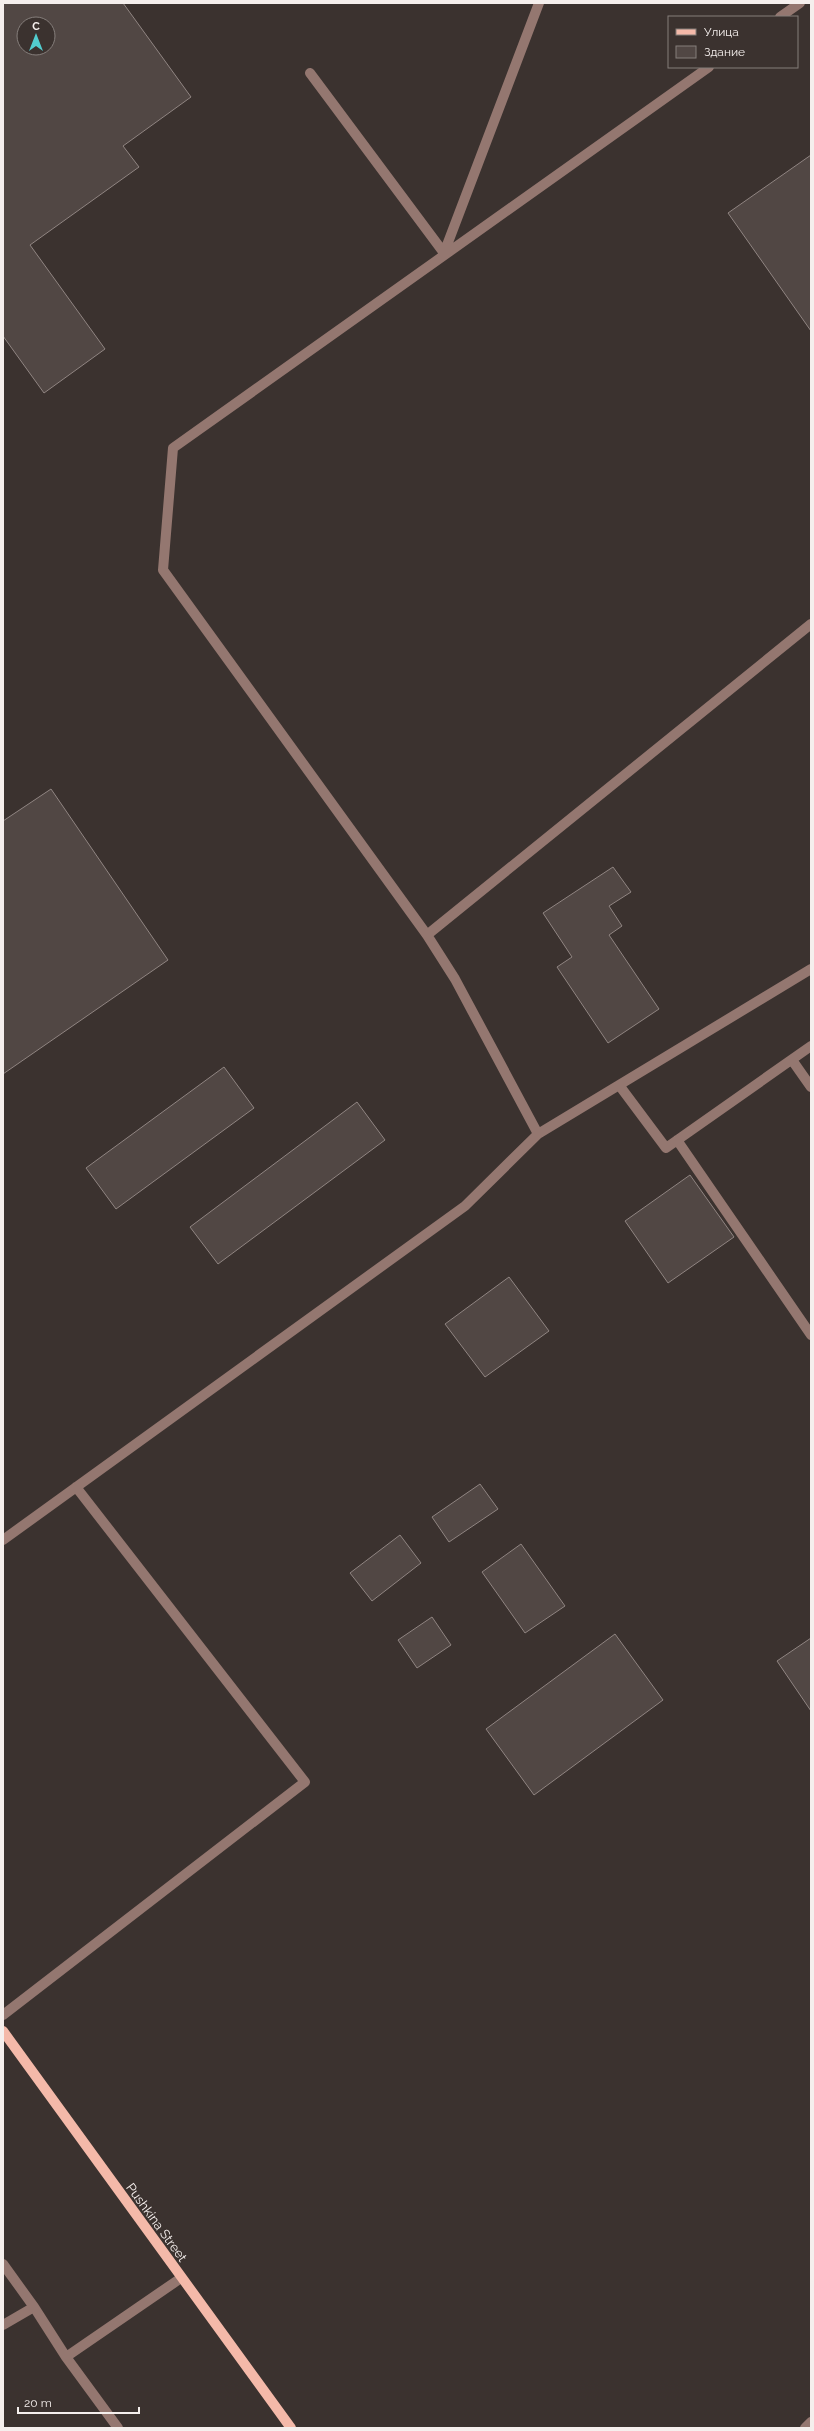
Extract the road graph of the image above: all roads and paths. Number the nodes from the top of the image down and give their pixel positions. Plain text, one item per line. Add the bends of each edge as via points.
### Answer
1 (539, 3) edge
2 (800, 3) edge
3 (781, 16) edge
4 (708, 68) edge
5 (310, 73) dead end
6 (444, 254) junction
7 (811, 624) edge
8 (427, 935) junction
9 (811, 969) edge
10 (811, 1046) edge
11 (792, 1060) junction
12 (619, 1085) junction
13 (811, 1087) edge
14 (538, 1134) junction
15 (677, 1140) junction
16 (811, 1335) edge
17 (76, 1487) junction
18 (3, 1540) edge
19 (3, 2015) edge
20 (3, 2031) edge
21 (3, 2264) edge
22 (181, 2278) junction
23 (34, 2307) junction
24 (3, 2325) edge
25 (66, 2357) junction
26 (118, 2428) edge
27 (291, 2428) edge

1 - 6 lane
2 - 3 lane
4 - 6 lane
5 - 6 lane
6 - 8 lane via 173,448 163,570
7 - 8 lane
8 - 14 lane via 455,979
9 - 12 lane
10 - 11 lane
11 - 13 lane
11 - 15 lane
12 - 14 lane
12 - 15 lane via 666,1148
14 - 17 lane via 466,1206
15 - 16 lane
17 - 18 lane
17 - 19 lane via 305,1782
20 - 22 main road, Pushkina Street
21 - 23 lane
22 - 25 lane
22 - 27 main road, Pushkina Street
23 - 24 lane
23 - 25 lane
25 - 26 lane

